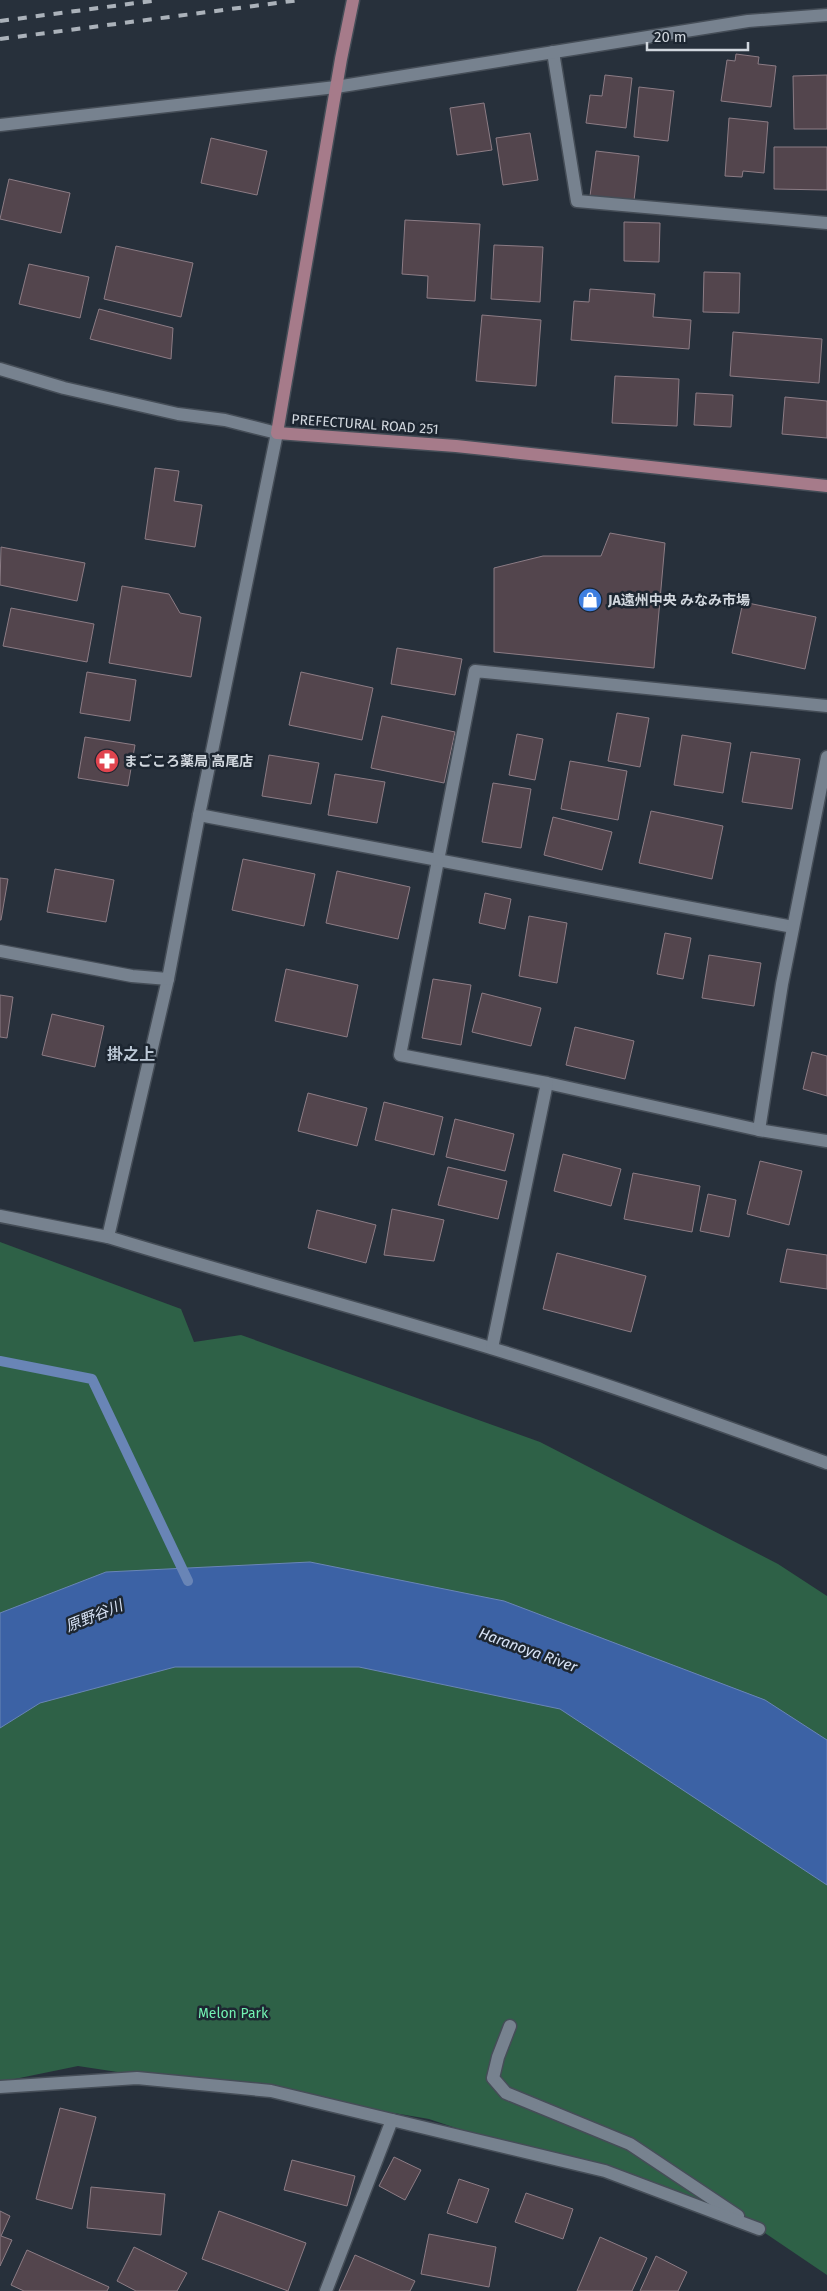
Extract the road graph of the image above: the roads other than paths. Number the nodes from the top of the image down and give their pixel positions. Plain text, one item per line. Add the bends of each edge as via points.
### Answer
1 (353, 0) edge
2 (827, 15) edge
3 (553, 52) junction
4 (336, 86) junction
5 (0, 125) edge
6 (827, 223) edge
7 (0, 369) edge
8 (277, 433) junction
9 (827, 486) edge
10 (827, 706) edge
11 (827, 757) edge
12 (198, 815) junction
13 (438, 859) junction
14 (793, 927) junction
15 (0, 951) edge
16 (168, 979) junction
17 (547, 1083) junction
18 (759, 1130) junction
19 (827, 1141) edge
20 (0, 1216) edge
21 (108, 1237) junction
22 (492, 1348) junction
23 (827, 1463) edge
24 (510, 2026) dead end
25 (0, 2087) edge
26 (392, 2120) junction
27 (326, 2291) edge

1 - 4 main road, PREFECTURAL ROAD 251
2 - 3 street via 748,21
3 - 4 street
3 - 6 street via 577,201
4 - 5 street
4 - 8 main road, PREFECTURAL ROAD 251
7 - 8 street via 64,388
8 - 9 main road, PREFECTURAL ROAD 251 via 456,446
8 - 12 street
10 - 13 street via 475,671
11 - 14 street
12 - 13 street
12 - 16 street
13 - 14 street
13 - 17 street via 400,1055
14 - 18 street
15 - 16 street via 132,976
16 - 21 street
17 - 18 street
17 - 22 street
18 - 19 street
20 - 21 street
21 - 22 street
22 - 23 street via 642,1396
24 - 26 street via 493,2078 506,2093 630,2144 759,2229 605,2171
25 - 26 street via 137,2078 271,2091
26 - 27 street

